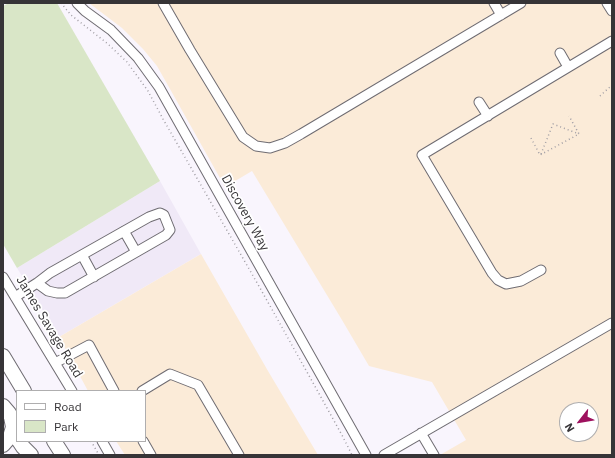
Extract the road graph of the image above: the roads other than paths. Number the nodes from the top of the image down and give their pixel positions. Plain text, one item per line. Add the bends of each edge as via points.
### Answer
1 (77, 3) edge
2 (163, 3) edge
3 (494, 3) edge
4 (521, 3) edge
5 (607, 3) edge
6 (612, 11) edge
7 (501, 15) junction
8 (612, 41) edge
9 (560, 53) dead end
10 (568, 67) junction
11 (479, 102) dead end
12 (488, 116) junction
13 (124, 231) junction
14 (136, 252) junction
15 (82, 255) junction
16 (541, 270) dead end
17 (3, 277) edge
18 (94, 277) junction
19 (37, 283) junction
20 (15, 297) junction
21 (612, 323) edge
22 (3, 356) edge
23 (55, 363) junction
24 (23, 390) edge
25 (71, 390) edge
26 (113, 390) edge
27 (144, 390) edge
28 (3, 406) edge
29 (12, 422) junction
30 (421, 433) junction
31 (16, 435) edge
32 (19, 442) edge
33 (55, 442) edge
34 (103, 442) edge
35 (144, 442) edge
36 (3, 445) edge
37 (30, 455) edge
38 (63, 455) edge
39 (110, 455) edge
40 (151, 455) edge
41 (239, 455) edge
42 (366, 455) edge
43 (384, 455) edge
44 (434, 455) edge

1 - 42 street, Discovery Way via 111,30 138,58 159,87
2 - 7 street via 243,137 256,146 270,148 285,143
3 - 7 street
4 - 7 street
5 - 6 street
8 - 10 street
9 - 10 street
10 - 12 street
11 - 12 street
12 - 16 street via 422,155 498,280 506,284 521,281
13 - 14 street
13 - 14 street via 149,217 160,213 164,216 170,230 166,235
13 - 15 street
14 - 18 street
15 - 18 street
15 - 19 street
17 - 20 street, James Savage Road
18 - 19 street via 65,293 48,291
19 - 20 street
20 - 23 street, James Savage Road
21 - 30 street
22 - 24 highway
23 - 25 street, James Savage Road
23 - 26 street via 89,345
27 - 41 street via 170,374 198,385
28 - 29 highway via 9,412
29 - 31 highway
29 - 36 highway via 10,437
30 - 43 street
30 - 44 street
32 - 37 highway
33 - 38 highway
34 - 39 street
35 - 40 street

